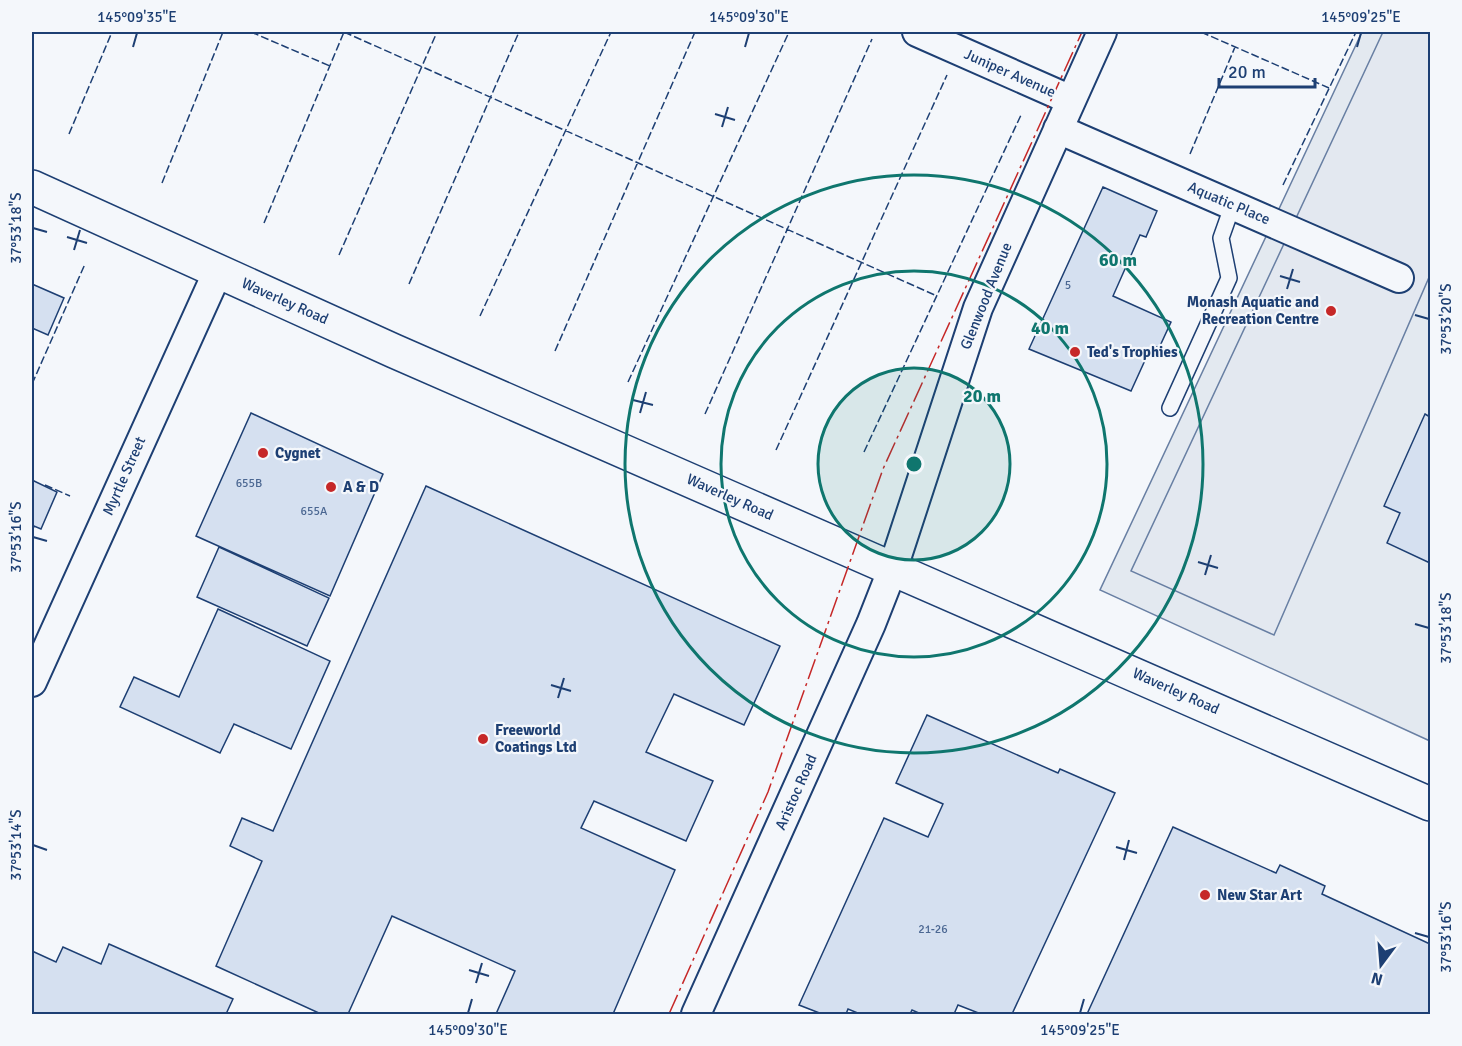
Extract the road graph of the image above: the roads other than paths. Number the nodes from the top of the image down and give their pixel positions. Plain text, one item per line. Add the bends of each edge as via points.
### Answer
1 (917, 32) edge
2 (1102, 32) edge
3 (1071, 99) junction
4 (1058, 129) junction
5 (32, 187) edge
6 (1233, 204) junction
7 (218, 271) junction
8 (1399, 278) dead end
9 (1170, 408) dead end
10 (893, 568) junction
11 (32, 682) edge
12 (1431, 804) edge
13 (696, 1014) edge

1 - 3 street, Juniper Avenue
2 - 3 street, Glenwood Avenue
3 - 4 street, Glenwood Avenue
4 - 6 street, Aquatic Place
4 - 10 street, Glenwood Avenue via 978,309
5 - 7 main road, Waverley Road
6 - 8 street, Aquatic Place
6 - 9 lane via 1221,238 1229,278
7 - 10 main road, Waverley Road
7 - 11 street, Myrtle Street
10 - 12 main road, Waverley Road
10 - 13 street, Aristoc Road

